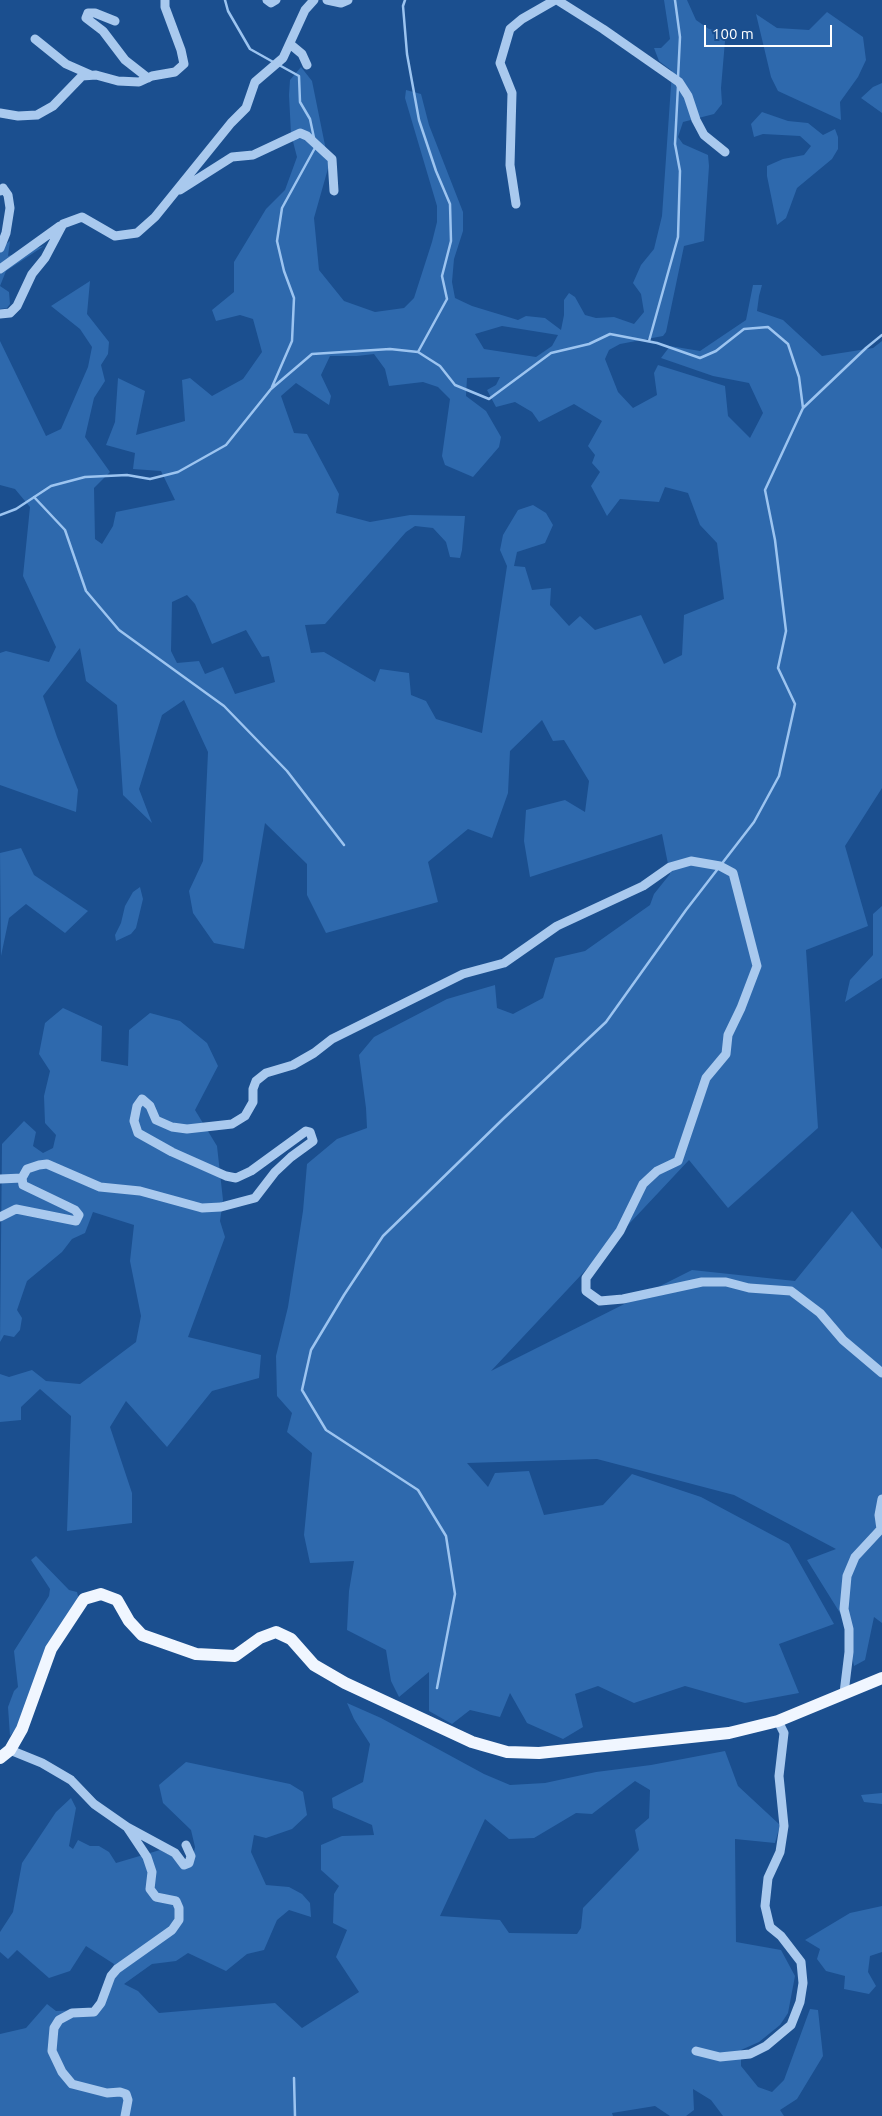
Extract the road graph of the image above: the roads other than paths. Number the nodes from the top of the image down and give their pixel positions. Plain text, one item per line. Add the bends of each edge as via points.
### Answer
1 (165, 0) edge
2 (267, 0) edge
3 (276, 0) edge
4 (314, 0) edge
5 (327, 0) edge
6 (348, 0) edge
7 (556, 0) edge
8 (115, 21) dead end
9 (36, 39) dead end
10 (290, 44) junction
11 (307, 65) dead end
12 (91, 76) junction
13 (148, 78) junction
14 (0, 113) edge
15 (725, 152) dead end
16 (0, 190) edge
17 (334, 191) dead end
18 (173, 194) junction
19 (516, 204) dead end
20 (63, 224) junction
21 (0, 248) edge
22 (0, 269) edge
23 (0, 314) edge
24 (22, 1178) junction
25 (0, 1179) edge
26 (0, 1217) edge
27 (882, 1373) edge
28 (882, 1499) edge
29 (882, 1678) edge
30 (844, 1693) junction
31 (778, 1721) junction
32 (5, 1754) edge
33 (127, 1827) junction
34 (186, 1845) dead end
35 (696, 2051) dead end
36 (125, 2116) edge

1 - 13 street via 184,64 176,72
2 - 3 street via 270,3
4 - 10 street via 305,10
5 - 6 street via 342,3
7 - 15 street via 679,82 704,136
7 - 19 street via 510,29 500,63 512,92 510,165
8 - 13 street via 95,13 88,13 86,18 104,31 125,60
9 - 12 street via 66,64
10 - 11 street via 302,54
10 - 18 street via 283,58 255,82 246,108
12 - 13 street via 118,82 139,82
12 - 14 street via 82,76 53,106 37,115
16 - 21 street via 2,188 8,195 10,208
17 - 18 street via 332,158 300,133 253,155 232,157
18 - 20 street via 137,233 115,236 82,217
20 - 22 street
20 - 23 street via 45,258 32,274 17,306 10,313
24 - 25 street
24 - 26 street via 23,1185 75,1210 79,1215 76,1221 16,1209
24 - 27 street via 27,1170 47,1164 100,1187 140,1191 202,1208 221,1207 254,1198 275,1172 312,1141 310,1132 236,1178 172,1152 138,1133 134,1121 142,1099 150,1106 156,1120 172,1127 187,1129 232,1124 245,1116 253,1102 256,1081 266,1073 293,1065 332,1039 463,974 504,963 557,926 643,886 670,866 691,861 720,866 733,873 757,966 728,1035 726,1054 706,1078 678,1161 657,1171 643,1184 620,1230 586,1278 586,1291 600,1301 702,1282 790,1291 820,1313 843,1340
28 - 30 street via 881,1529 855,1557 847,1576 844,1609 849,1629 849,1652
29 - 30 main road
30 - 31 main road
31 - 32 main road via 720,1734 539,1753 507,1752 472,1742 345,1683 314,1665 292,1639 276,1632 260,1638 235,1656 196,1654 142,1636 117,1600 101,1594 84,1599 51,1649 22,1729
31 - 35 street via 784,1733 779,1776 784,1826 780,1852 768,1878 765,1906 770,1927 801,1962 803,1983 800,2002 791,2025 766,2046 750,2054 720,2057
32 - 33 street via 42,1763 71,1780 94,1804
33 - 34 street via 174,1853 184,1865 189,1863 191,1856
33 - 36 street via 147,1857 152,1872 150,1889 156,1897 176,1901 179,1920 172,1930 117,1969 94,2012 72,2013 59,2020 54,2028 52,2052 72,2084 126,2094

